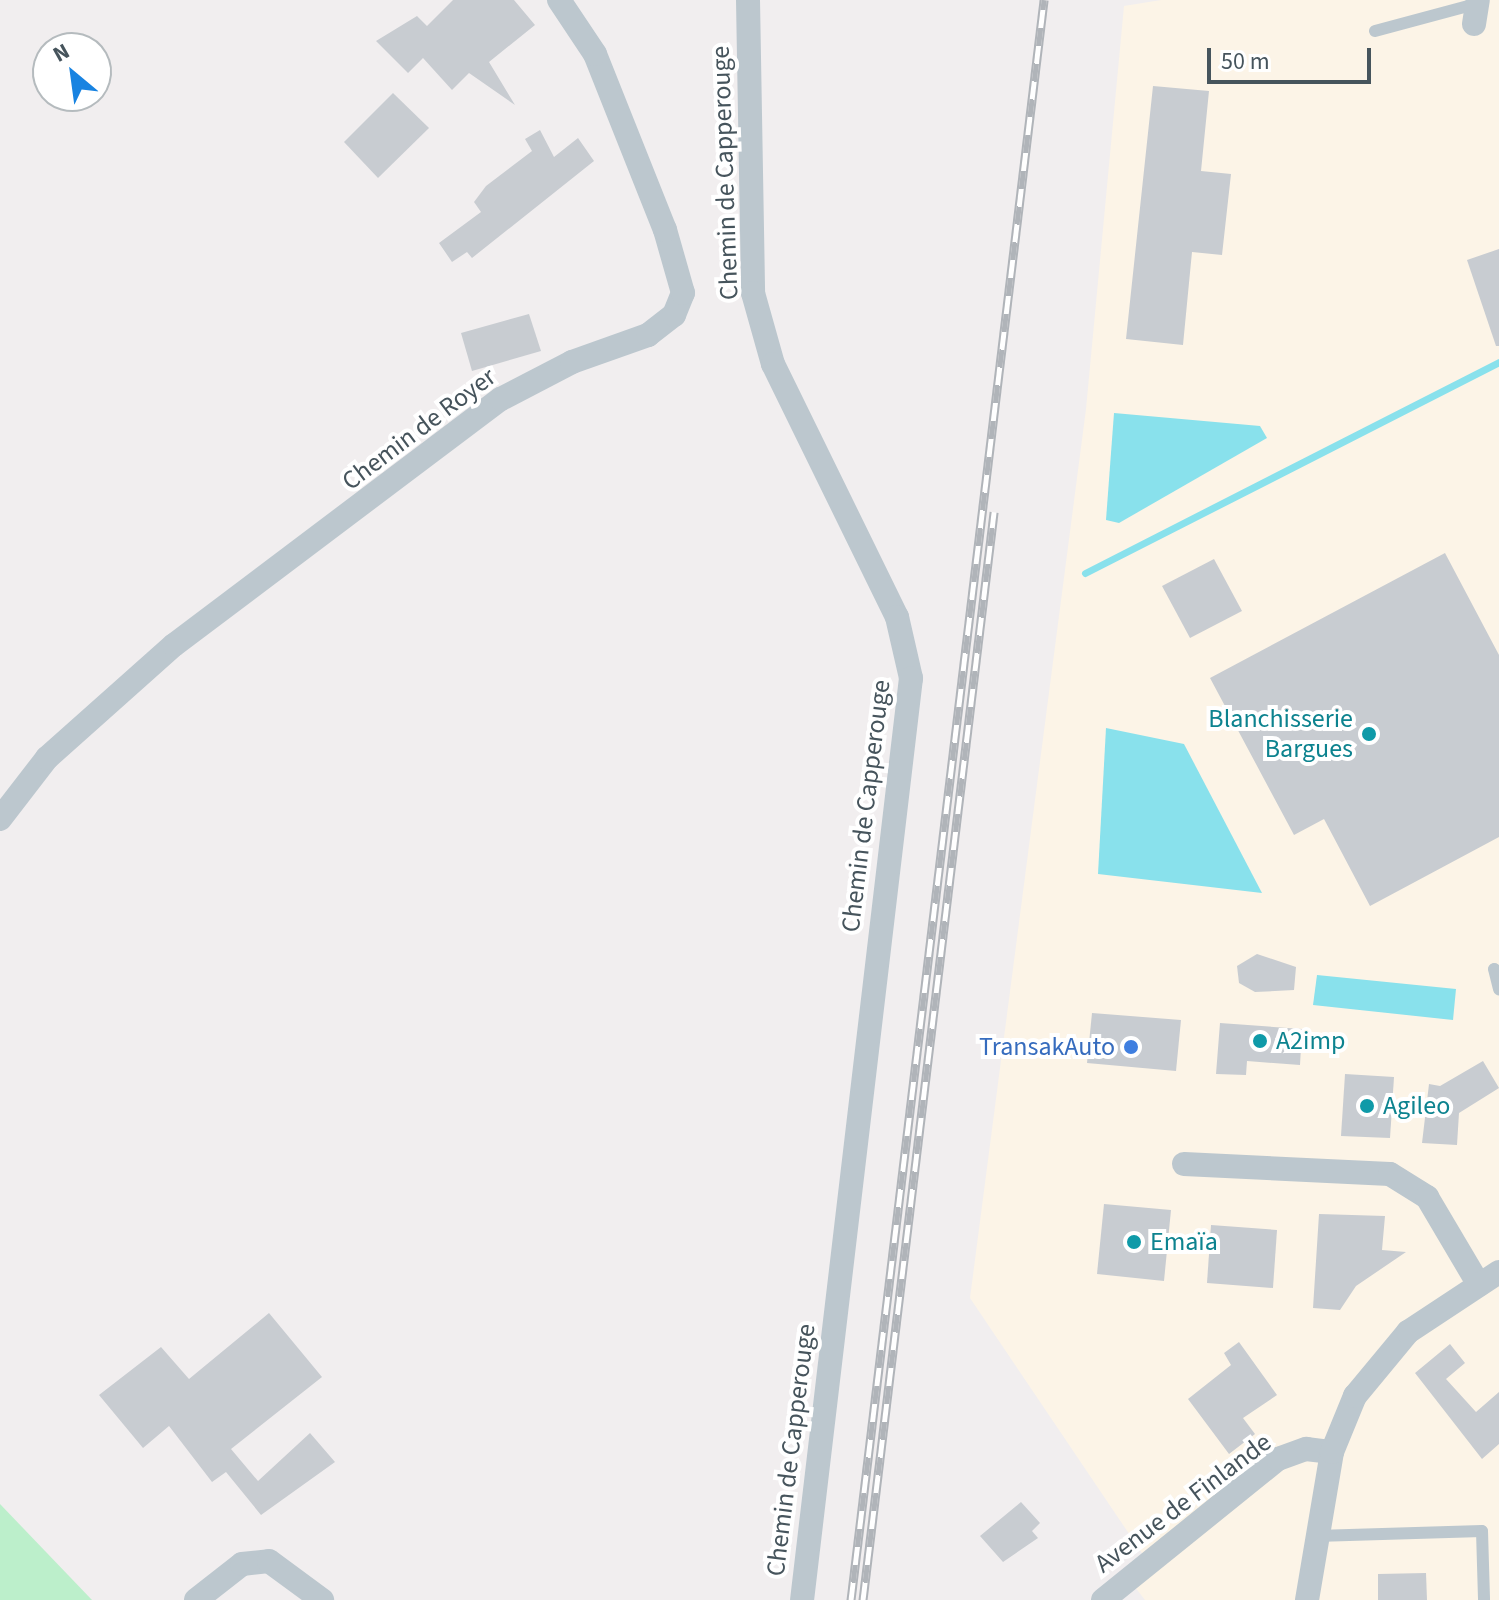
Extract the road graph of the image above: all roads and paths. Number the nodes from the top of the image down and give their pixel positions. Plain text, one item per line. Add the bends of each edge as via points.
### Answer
1 (559, 0) edge
2 (748, 0) edge
3 (1476, 9) edge
4 (1375, 31) dead end
5 (0, 819) edge
6 (1499, 973) edge
7 (1499, 989) edge
8 (1184, 1164) dead end
9 (1489, 1279) edge
10 (1332, 1452) junction
11 (1313, 1536) junction
12 (196, 1600) edge
13 (322, 1600) edge
14 (802, 1600) edge
15 (1103, 1600) edge
16 (1307, 1600) edge
17 (1484, 1600) edge

1 - 5 street, Chemin de Royer via 595,54 665,230 683,293 674,315 648,335 572,362 501,399 174,645 47,758
2 - 14 street, Chemin de Capperouge via 753,293 773,364 897,617 911,678
3 - 4 lane
6 - 7 lane via 1494,969
8 - 9 street via 1390,1174 1427,1197
9 - 10 street via 1408,1332 1384,1357 1355,1396
10 - 11 street
10 - 15 street, Avenue de Finlande via 1306,1449 1278,1459
11 - 16 street
11 - 17 lane via 1482,1531
12 - 13 street via 242,1564 269,1561

